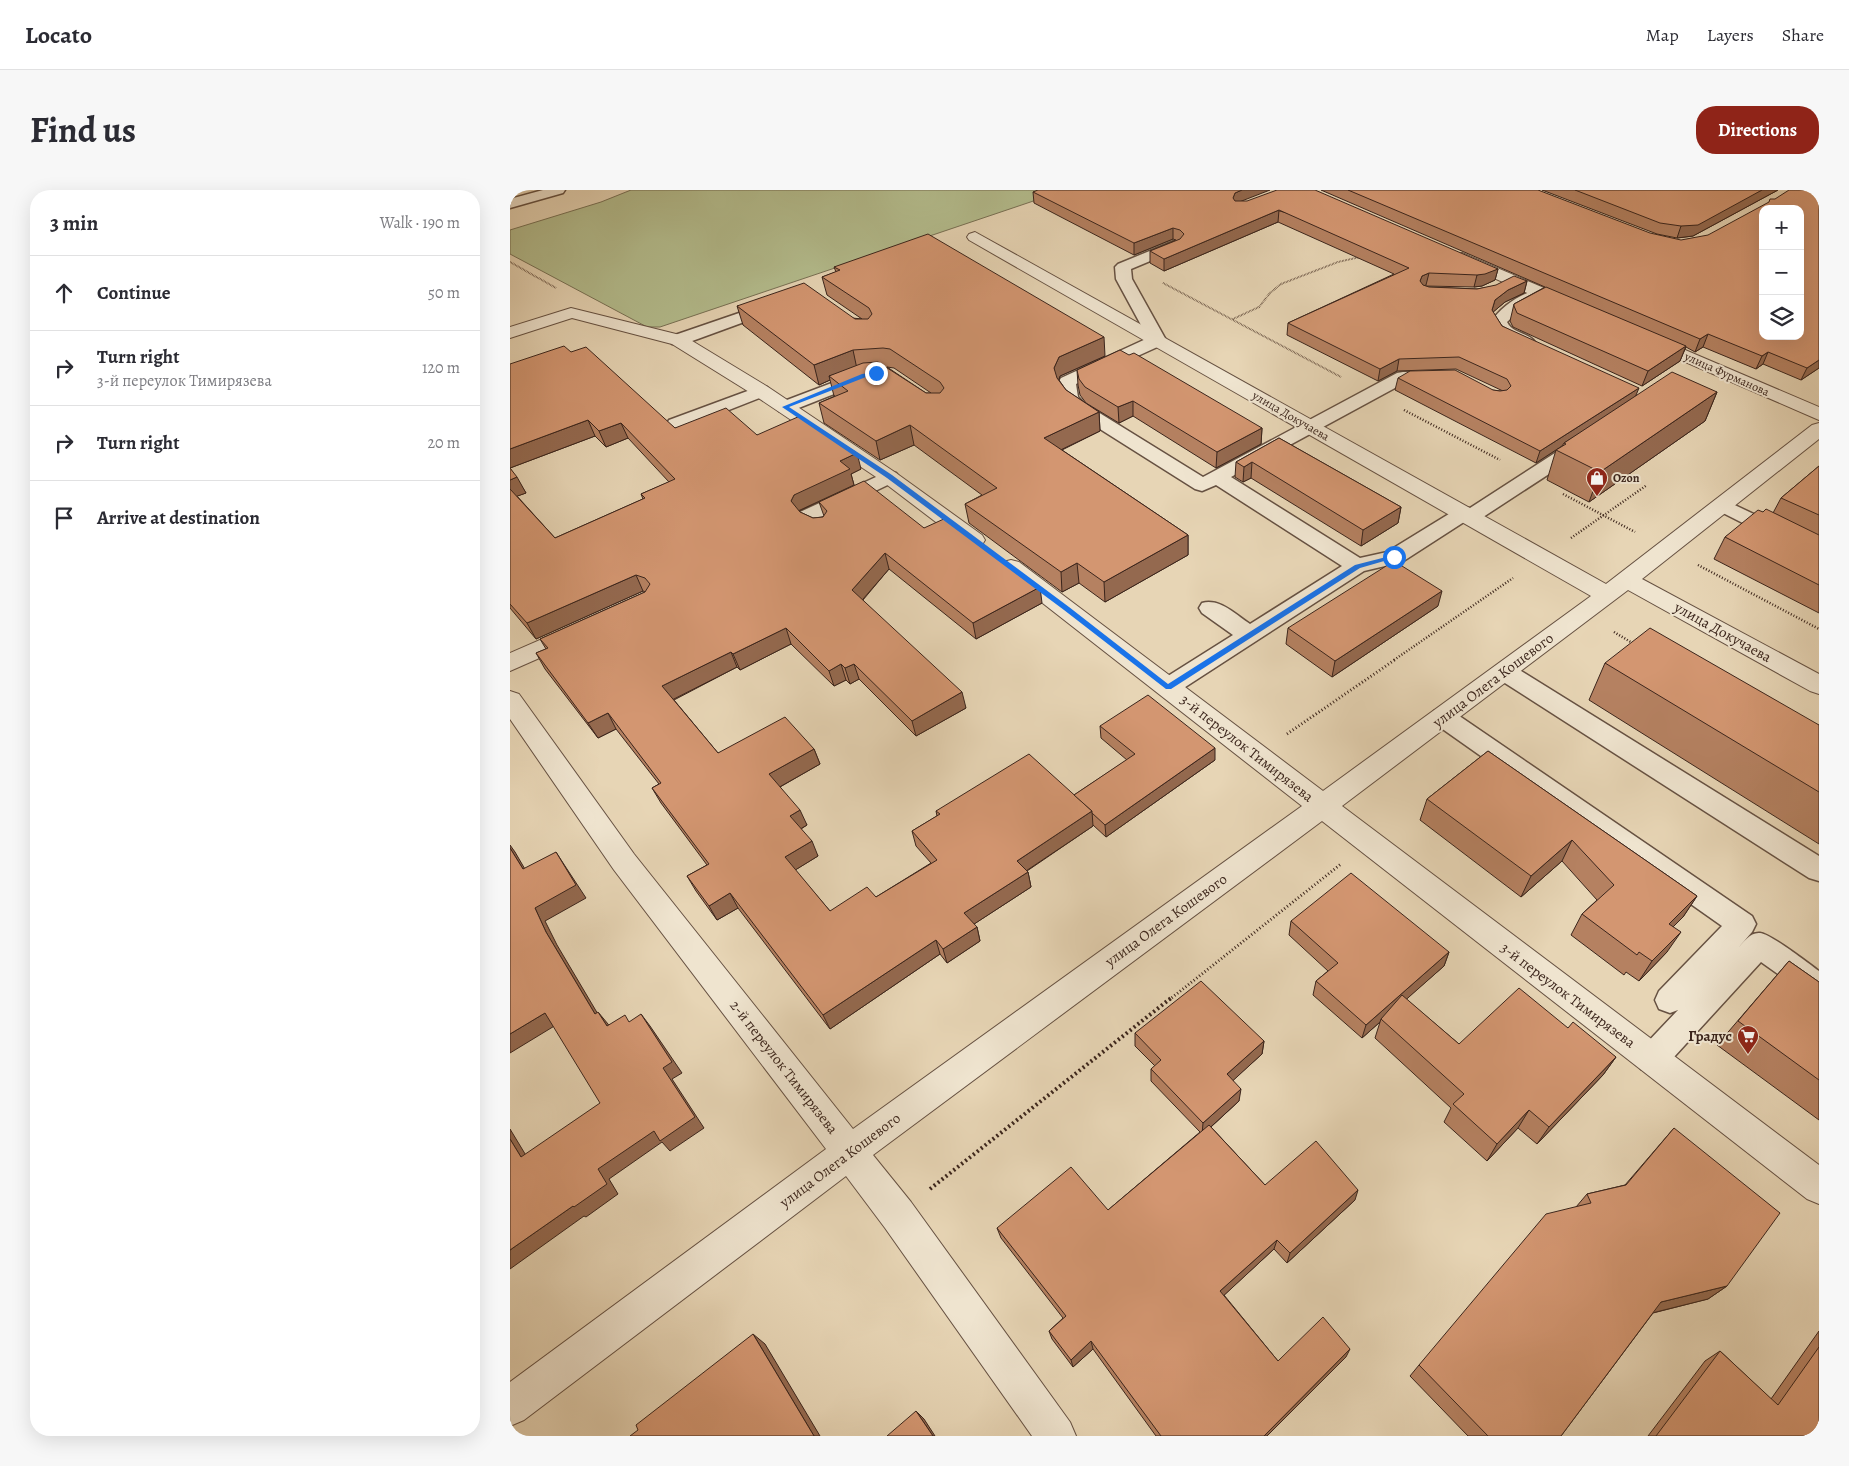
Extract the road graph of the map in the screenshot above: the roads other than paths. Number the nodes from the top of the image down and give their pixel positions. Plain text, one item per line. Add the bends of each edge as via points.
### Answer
1 (558, 190) edge
2 (510, 204) edge
3 (975, 236) dead end
4 (1174, 246) edge
5 (1449, 253) edge
6 (1511, 280) junction
7 (1495, 288) edge
8 (1542, 293) junction
9 (792, 300) edge
10 (1586, 313) edge
11 (1631, 332) edge
12 (510, 333) edge
13 (678, 340) junction
14 (1158, 340) junction
15 (1546, 351) edge
16 (882, 374) edge
17 (1447, 376) edge
18 (761, 391) junction
19 (785, 407) junction
20 (1819, 414) edge
21 (676, 424) dead end
22 (1312, 427) junction
23 (1819, 429) edge
24 (1595, 435) edge
25 (889, 477) junction
26 (1218, 477) junction
27 (1722, 505) junction
28 (1467, 515) junction
29 (820, 527) edge
30 (1819, 553) edge
31 (1357, 566) junction
32 (1617, 587) junction
33 (1210, 608) dead end
34 (599, 622) edge
35 (1250, 635) junction
36 (510, 663) edge
37 (1505, 672) junction
38 (1819, 684) edge
39 (1168, 687) junction
40 (510, 700) edge
41 (1443, 718) junction
42 (1322, 807) junction
43 (1819, 870) edge
44 (1819, 987) edge
45 (1670, 1000) dead end
46 (1652, 1059) junction
47 (850, 1152) junction
48 (1819, 1187) edge
49 (510, 1406) edge
50 (1056, 1436) edge

1 - 2 lane
3 - 14 street, улица Докучаева
4 - 14 lane via 1123,267 1124,279
5 - 6 street
6 - 7 lane
6 - 8 street
8 - 10 street
8 - 15 lane via 1502,314 1499,322 1506,333
9 - 13 lane
11 - 20 street, улица Фурманова
12 - 13 street, 3-й переулок Тимирязева via 571,313
13 - 18 street, 3-й переулок Тимирязева
14 - 22 street, улица Докучаева
14 - 26 lane via 1072,379 1066,391 1079,408 1202,485
16 - 19 lane via 864,375
17 - 22 lane via 1404,377
18 - 19 street, 3-й переулок Тимирязева
18 - 21 lane
19 - 25 street, 3-й переулок Тимирязева
22 - 26 lane
22 - 28 street, улица Докучаева
23 - 27 street, улица Олега Кошевого
24 - 28 lane
25 - 29 lane via 807,516
25 - 39 street, 3-й переулок Тимирязева
26 - 31 lane
27 - 30 lane
27 - 32 street, улица Олега Кошевого
28 - 31 lane via 1394,557
28 - 32 street, улица Докучаева via 1542,558
31 - 35 lane
32 - 37 street, улица Олега Кошевого
32 - 38 street, улица Докучаева
33 - 35 lane
34 - 36 street
35 - 39 lane
37 - 41 street, улица Олега Кошевого
37 - 43 lane
39 - 42 street, 3-й переулок Тимирязева
40 - 47 street, 2-й переулок Тимирязева via 624,862
41 - 42 street, улица Олега Кошевого
41 - 45 lane via 1742,924
42 - 46 street, 3-й переулок Тимирязева
42 - 47 street, улица Олега Кошевого
44 - 46 lane via 1759,946
46 - 48 street, 3-й переулок Тимирязева
47 - 49 street, улица Олега Кошевого
47 - 50 street, 2-й переулок Тимирязева

